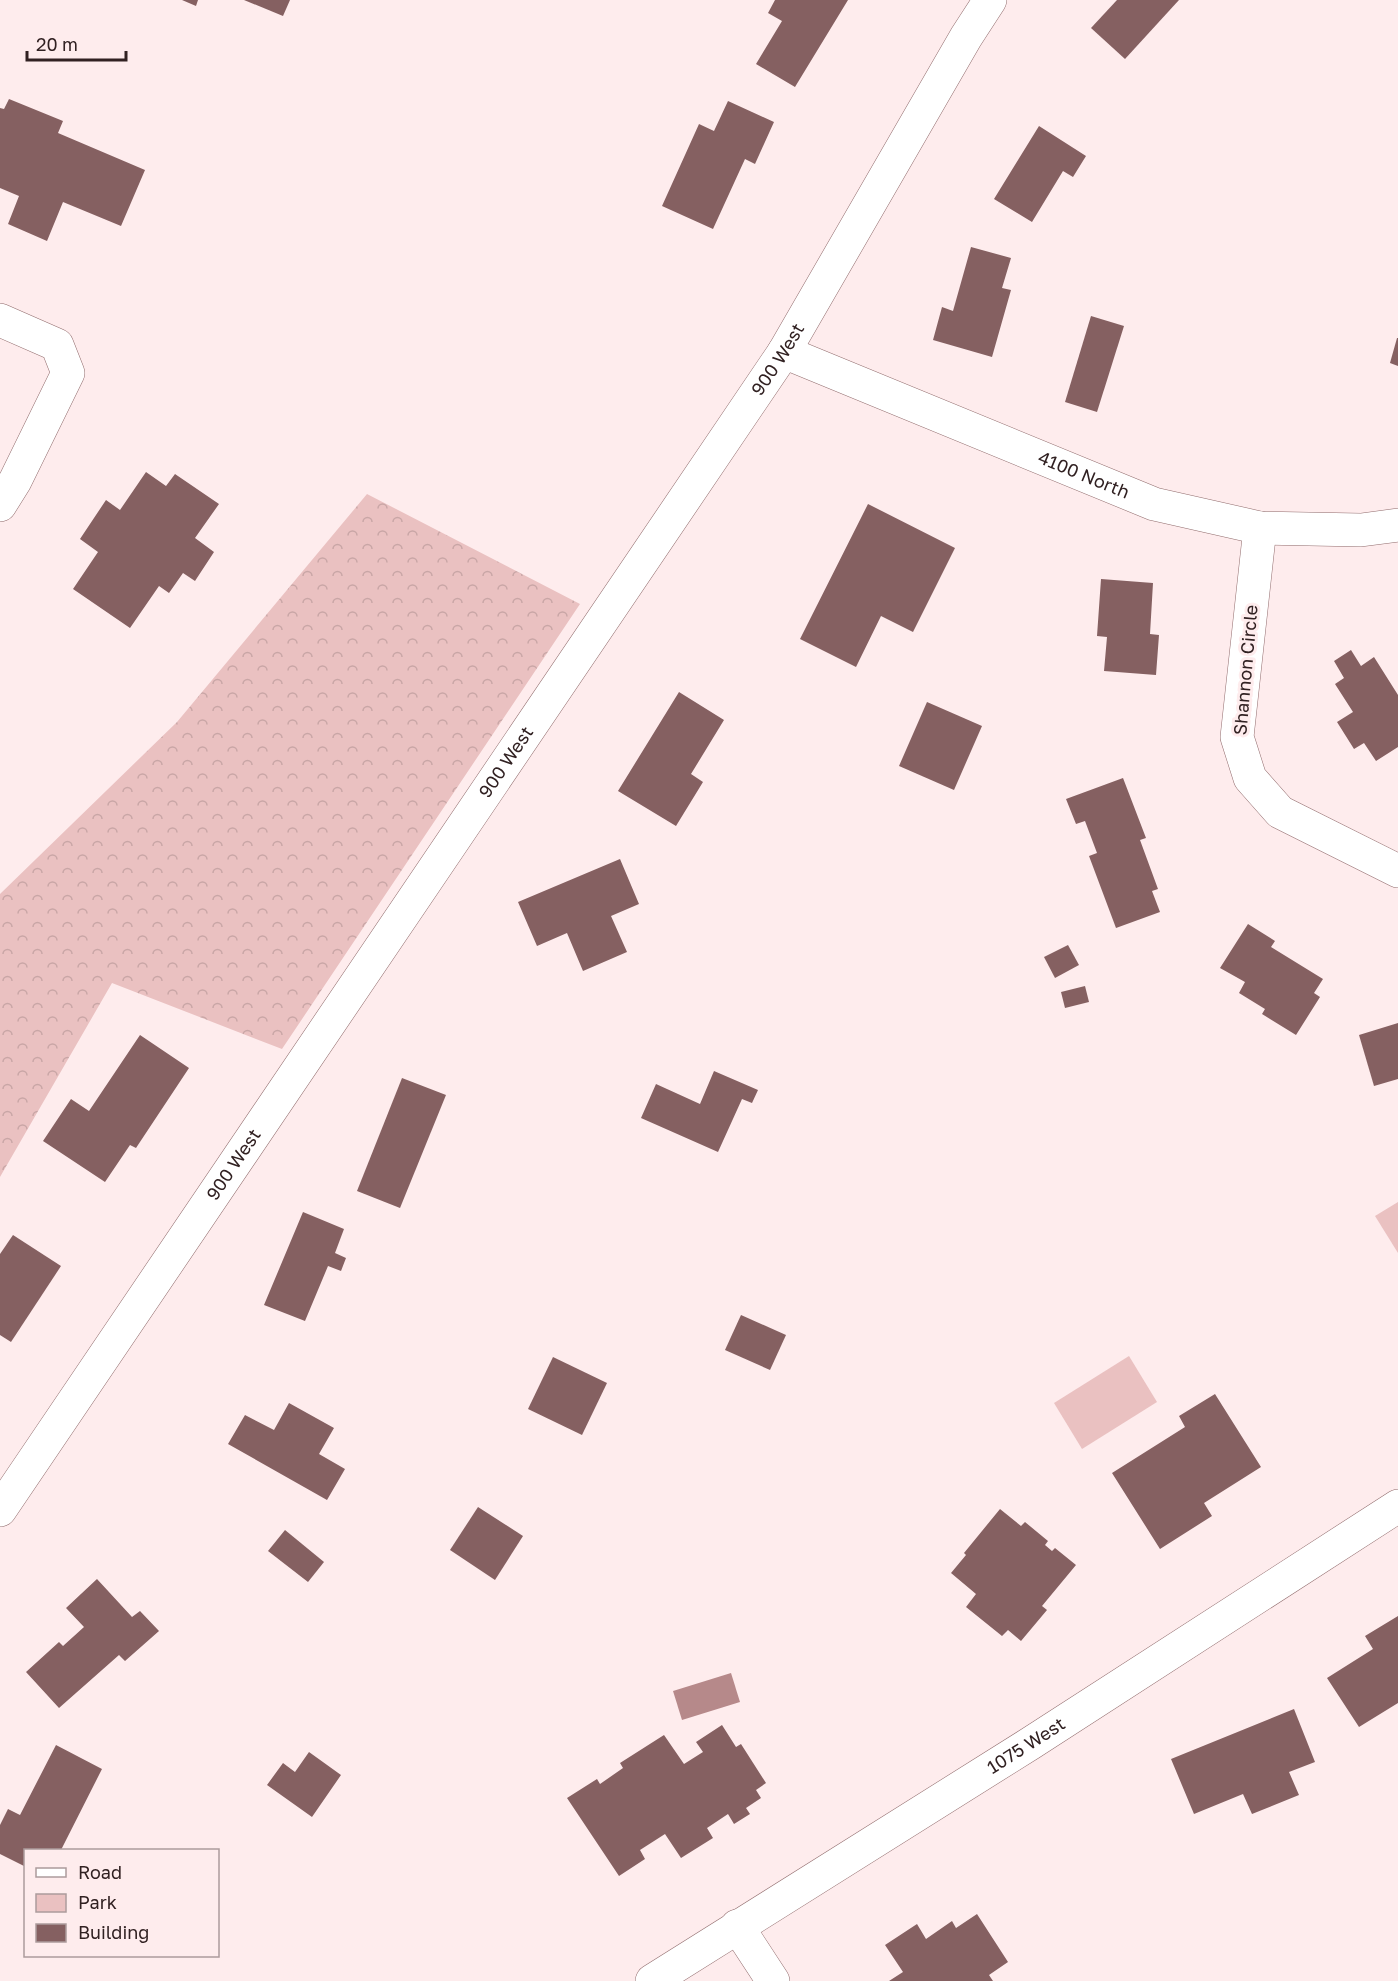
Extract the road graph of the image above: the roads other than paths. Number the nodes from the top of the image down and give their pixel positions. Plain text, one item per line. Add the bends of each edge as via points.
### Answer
1 (990, 0) edge
2 (0, 320) edge
3 (784, 352) junction
4 (0, 505) edge
5 (1398, 525) edge
6 (1260, 528) junction
7 (1398, 871) edge
8 (1398, 1506) edge
9 (0, 1510) edge
10 (737, 1926) junction
11 (652, 1981) edge
12 (773, 1981) edge

1 - 3 street, 900 West
2 - 4 street via 57,345 68,373
3 - 6 street, 4100 North via 1154,504
3 - 9 street, 900 West
5 - 6 street, 4100 North via 1361,530
6 - 7 street, Shannon Circle via 1237,737 1250,778 1280,812
8 - 10 street, 1075 West via 1031,1743
10 - 11 street, 1075 West
10 - 12 street

